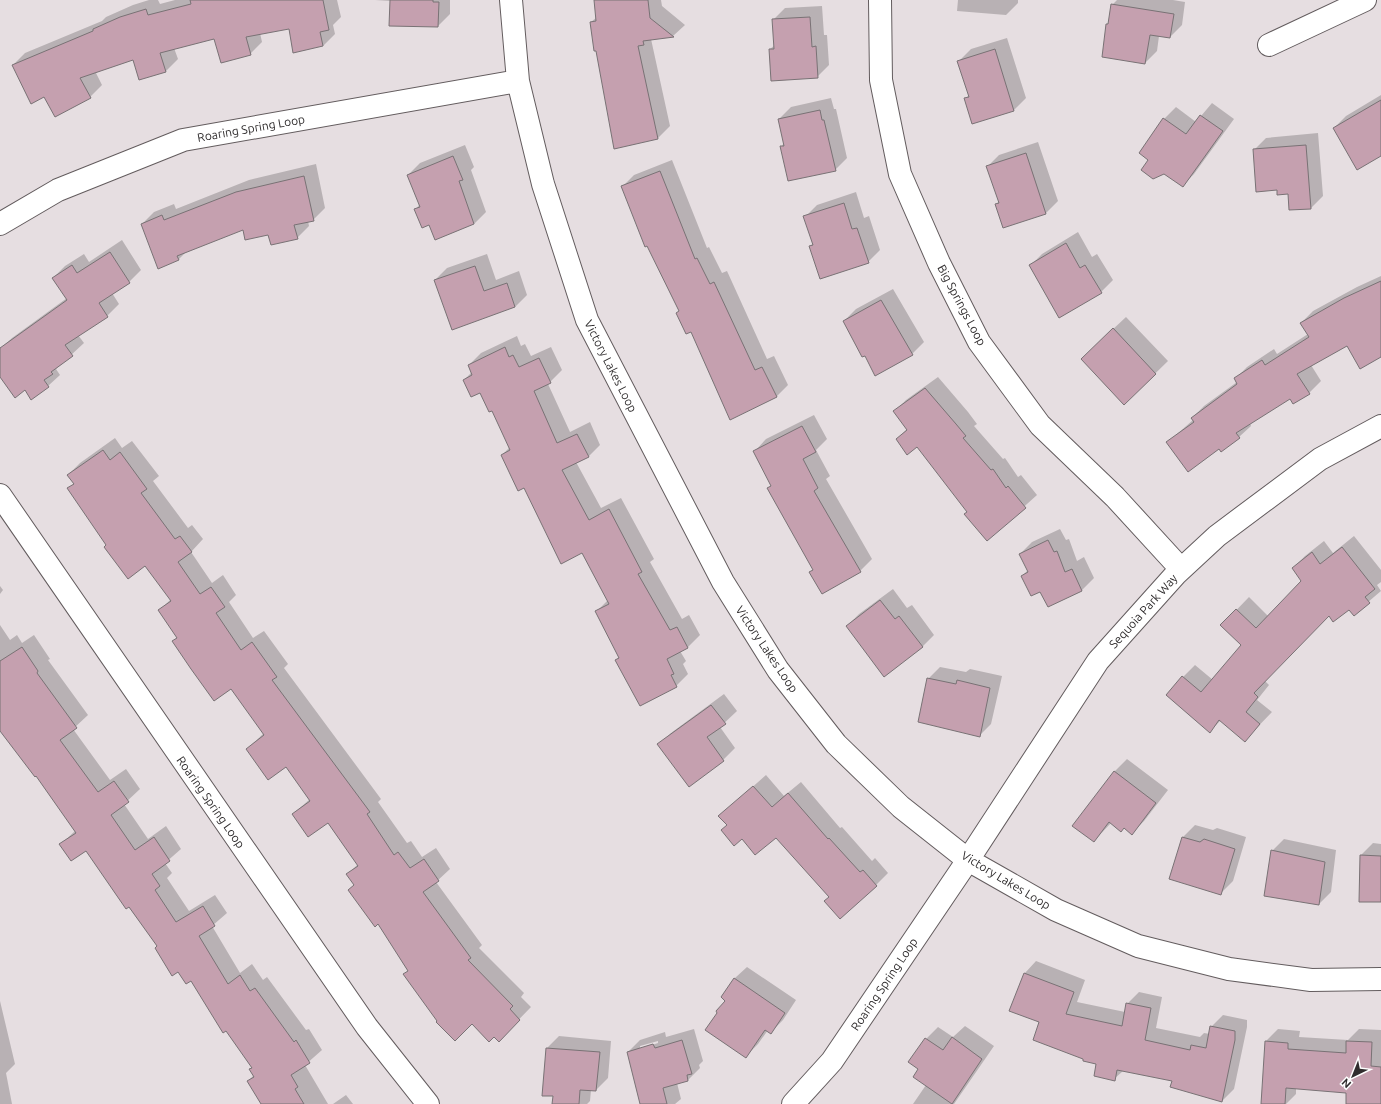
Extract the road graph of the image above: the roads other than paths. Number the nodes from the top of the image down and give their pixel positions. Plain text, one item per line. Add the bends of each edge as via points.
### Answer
1 (511, 0) edge
2 (880, 0) edge
3 (1365, 0) edge
4 (1269, 45) dead end
5 (518, 81) junction
6 (0, 224) edge
7 (1381, 426) edge
8 (0, 495) edge
9 (1182, 569) junction
10 (968, 860) junction
11 (1381, 979) edge
12 (428, 1104) edge
13 (793, 1104) edge

1 - 5 street, Victory Lakes Loop
2 - 9 street, Big Springs Loop via 881,80 900,174 939,263 980,342 1040,425 1115,497
3 - 4 street
5 - 6 street, Roaring Spring Loop via 183,140 58,190
5 - 10 street, Victory Lakes Loop via 543,184 587,320 723,582 778,670 836,744 901,806
7 - 9 street, Sequoia Park Way via 1320,459 1217,536
8 - 12 street, Roaring Spring Loop via 367,1028
9 - 10 street, Sequoia Park Way via 1098,661
10 - 11 street, Victory Lakes Loop via 1056,910 1138,946 1236,970 1311,980
10 - 13 street, Roaring Spring Loop via 832,1061

